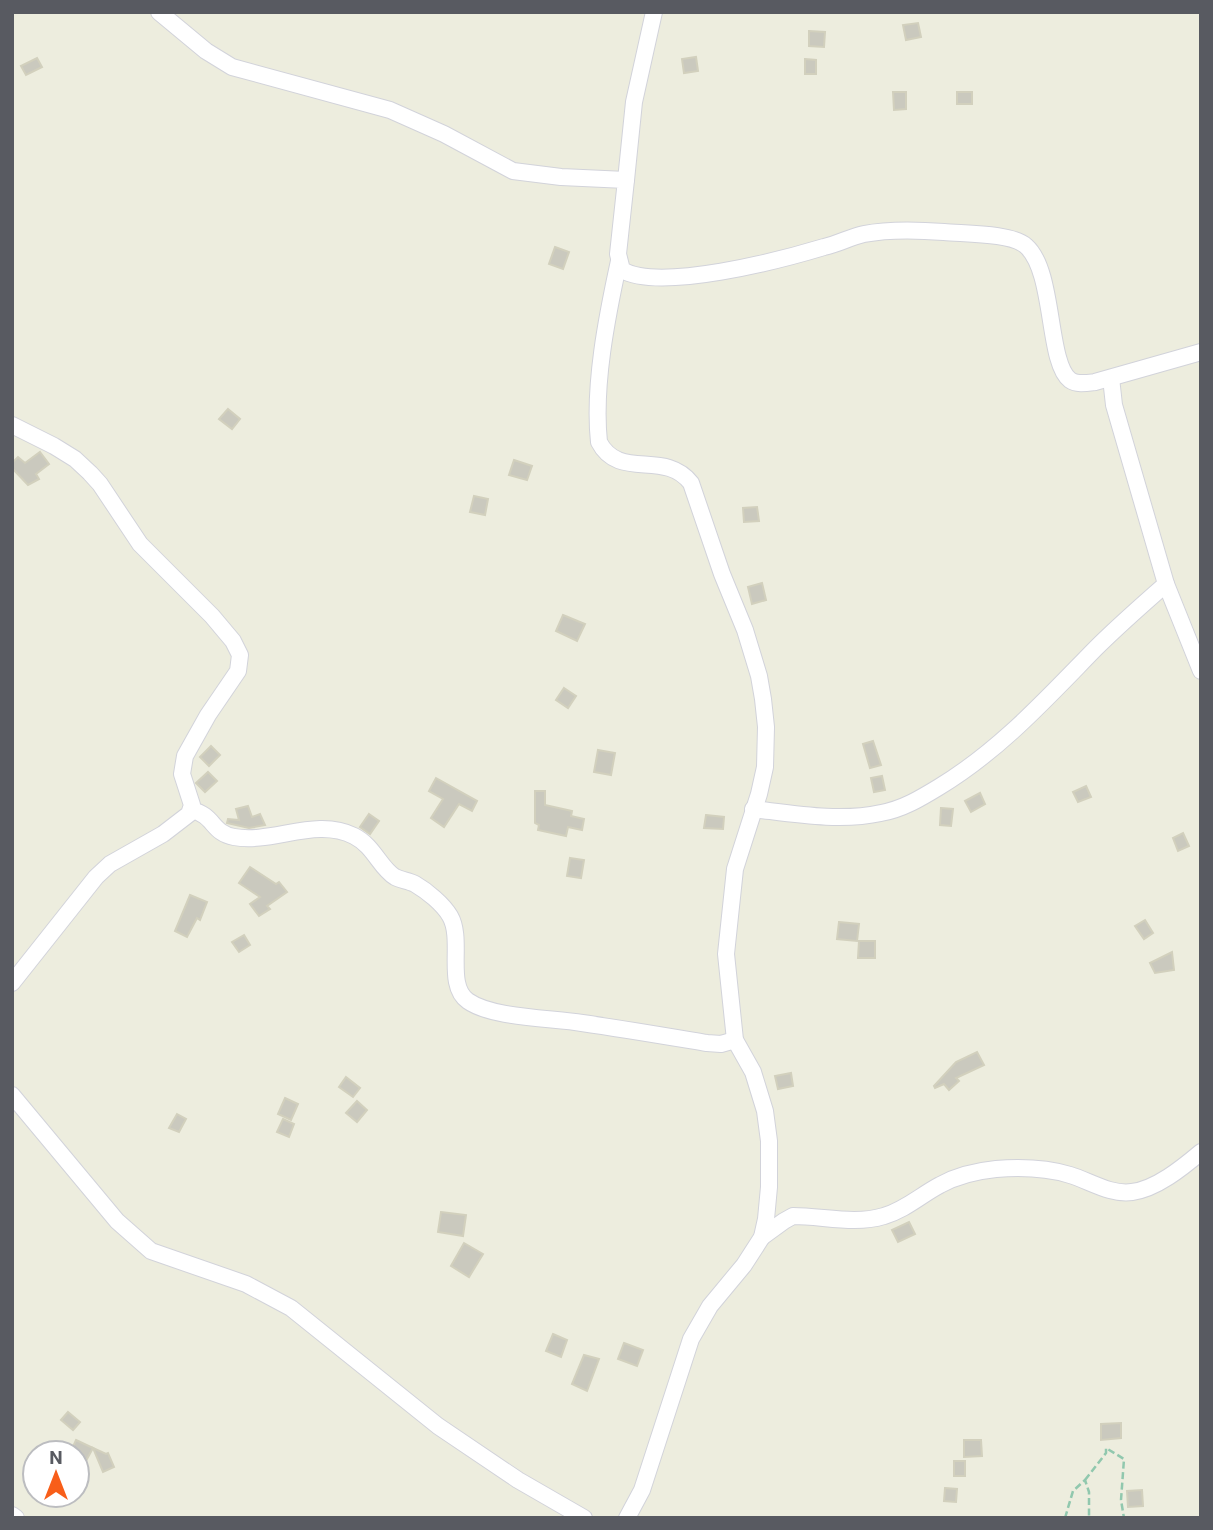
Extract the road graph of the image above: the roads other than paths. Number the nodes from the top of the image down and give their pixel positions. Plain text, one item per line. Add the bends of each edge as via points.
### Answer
1 (159, 12) edge
2 (654, 12) edge
3 (626, 180) junction
4 (619, 261) junction
5 (1201, 352) edge
6 (1111, 378) junction
7 (12, 425) edge
8 (1166, 584) junction
9 (1201, 671) edge
10 (753, 809) junction
11 (191, 810) junction
12 (12, 983) edge
13 (735, 1040) junction
14 (12, 1095) edge
15 (1201, 1152) edge
16 (762, 1237) junction
17 (584, 1518) edge
18 (627, 1518) edge

1 - 3 street via 232,67 390,110 513,171
2 - 3 street via 634,102
3 - 4 street
4 - 6 street via 622,270 638,276 675,277 806,253 868,233 935,231 1018,240 1036,259 1062,370 1081,384
4 - 10 street via 601,370 599,442 604,453 614,458 673,467 691,483 759,676 765,757
5 - 6 street
6 - 8 street via 1114,405
7 - 11 street via 65,452 90,473 140,544 239,650 238,671 186,756 182,775
8 - 9 street
8 - 10 street via 999,745 920,799 865,816
10 - 13 street via 735,869 728,922 727,967
11 - 12 street via 96,877
11 - 13 street via 204,813 219,832 231,837 319,829 358,838 390,873 420,887 448,912 457,941 459,989 477,1006 707,1044
13 - 16 street via 765,1111 770,1164
14 - 17 street via 117,1221 151,1251 246,1284 291,1308 438,1426
15 - 16 street via 1145,1189 1130,1193 1051,1171 971,1172 887,1215 858,1220 793,1216
16 - 18 street via 691,1339 642,1490

